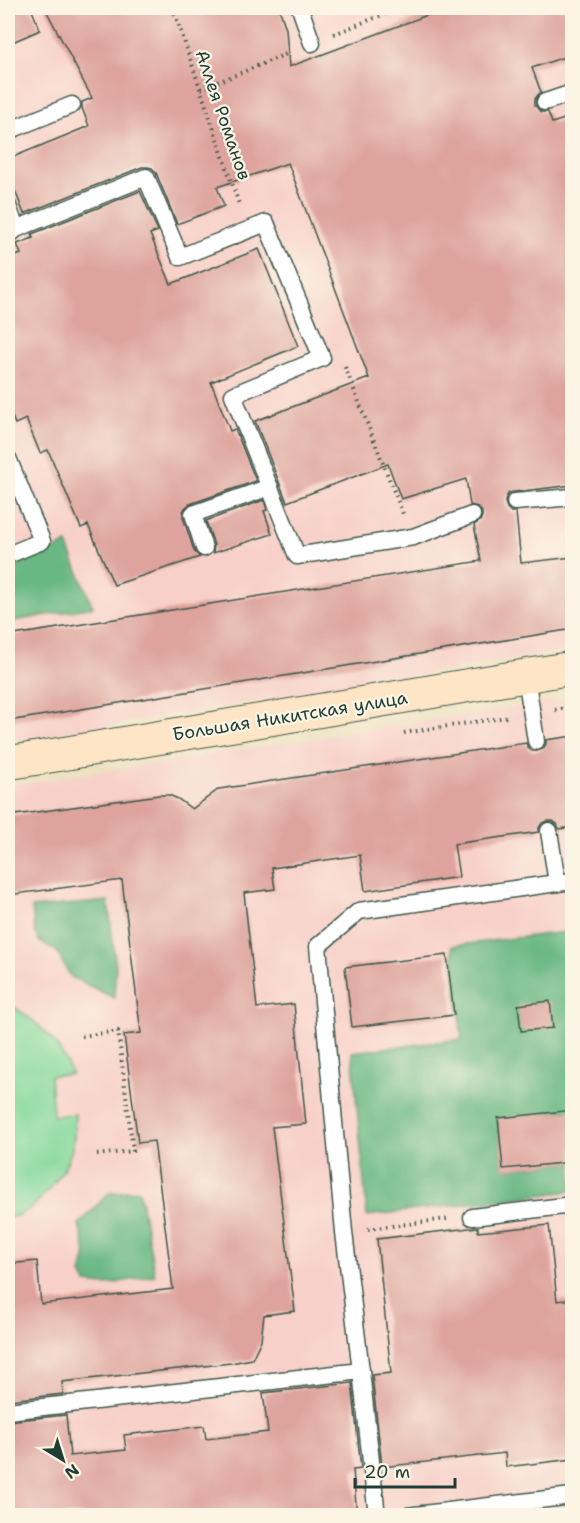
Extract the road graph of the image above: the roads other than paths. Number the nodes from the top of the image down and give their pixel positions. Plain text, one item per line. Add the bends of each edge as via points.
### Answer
1 (300, 8) edge
2 (312, 43) dead end
3 (573, 93) edge
4 (545, 102) dead end
5 (72, 105) dead end
6 (8, 131) edge
7 (8, 206) edge
8 (12, 232) edge
9 (8, 458) edge
10 (270, 487) junction
11 (573, 497) edge
12 (515, 502) dead end
13 (472, 515) dead end
14 (204, 548) dead end
15 (8, 555) edge
16 (573, 668) edge
17 (526, 676) junction
18 (536, 741) dead end
19 (8, 763) edge
20 (549, 831) dead end
21 (565, 882) edge
22 (573, 1205) edge
23 (472, 1216) road end
24 (361, 1371) junction
25 (8, 1411) edge
26 (573, 1496) edge
27 (377, 1515) edge
28 (406, 1515) edge

1 - 2 lane
3 - 4 lane
5 - 6 lane
7 - 8 lane
8 - 10 lane via 146,177 180,257 266,223 322,358 232,395
9 - 15 lane via 42,541
10 - 13 lane via 297,556 413,537
10 - 14 lane via 193,514
11 - 12 lane
16 - 17 street, Большая Никитская улица
17 - 18 lane
17 - 19 street, Большая Никитская улица
20 - 21 lane
21 - 24 lane via 359,911 318,946
22 - 23 lane
24 - 25 lane
24 - 27 lane
26 - 28 lane

